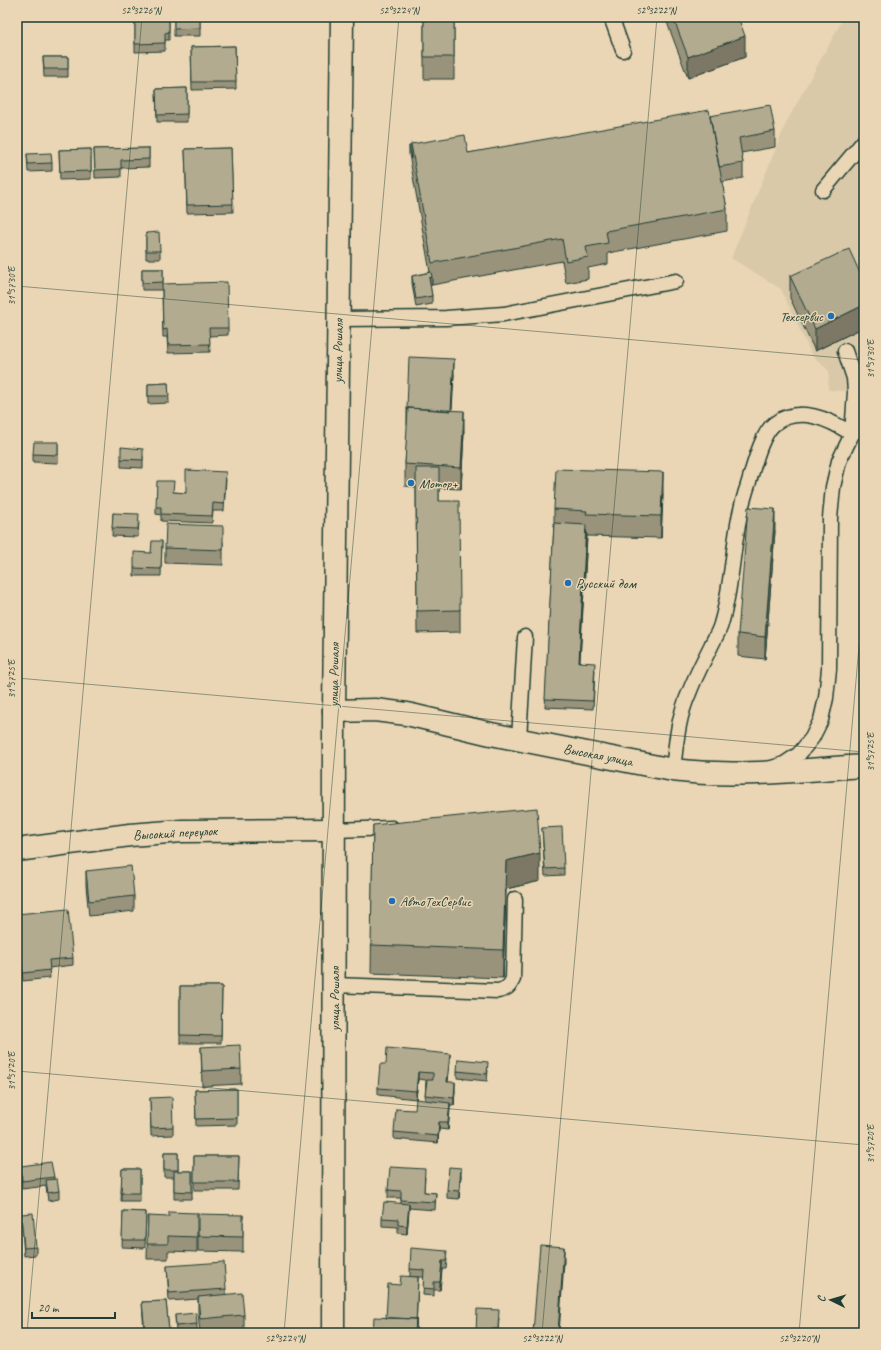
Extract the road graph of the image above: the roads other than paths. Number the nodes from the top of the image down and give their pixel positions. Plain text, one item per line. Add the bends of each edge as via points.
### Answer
1 (342, 17) edge
2 (611, 17) edge
3 (623, 50) dead end
4 (864, 141) edge
5 (823, 190) dead end
6 (676, 282) dead end
7 (339, 319) junction
8 (844, 351) dead end
9 (864, 426) edge
10 (852, 434) junction
11 (525, 637) dead end
12 (334, 711) junction
13 (519, 740) junction
14 (864, 766) edge
15 (673, 770) junction
16 (758, 772) junction
17 (402, 828) edge
18 (335, 830) junction
19 (17, 850) edge
20 (515, 899) dead end
21 (334, 985) junction
22 (333, 1333) edge

1 - 7 main road, улица Рошаля
2 - 3 lane
4 - 5 lane
6 - 7 lane via 504,314 446,318
7 - 12 main road, улица Рошаля
8 - 10 lane via 854,378
9 - 10 lane
10 - 15 lane via 834,423 800,414 786,417 773,425 763,438 737,526 726,605 720,626 688,694 680,720
10 - 16 lane via 839,461 833,487 830,518 829,669 826,698 820,720 812,738 799,754 784,764
11 - 13 lane
12 - 13 main road, Высокая улица via 375,710 407,714
12 - 18 main road, улица Рошаля
13 - 15 main road, Высокая улица
14 - 16 main road, Высокая улица
15 - 16 main road, Высокая улица via 727,774
17 - 18 lane
18 - 19 main road, Высокий переулок via 182,831
18 - 21 main road, улица Рошаля
20 - 21 lane via 513,979 506,989 498,991
21 - 22 main road, улица Рошаля

